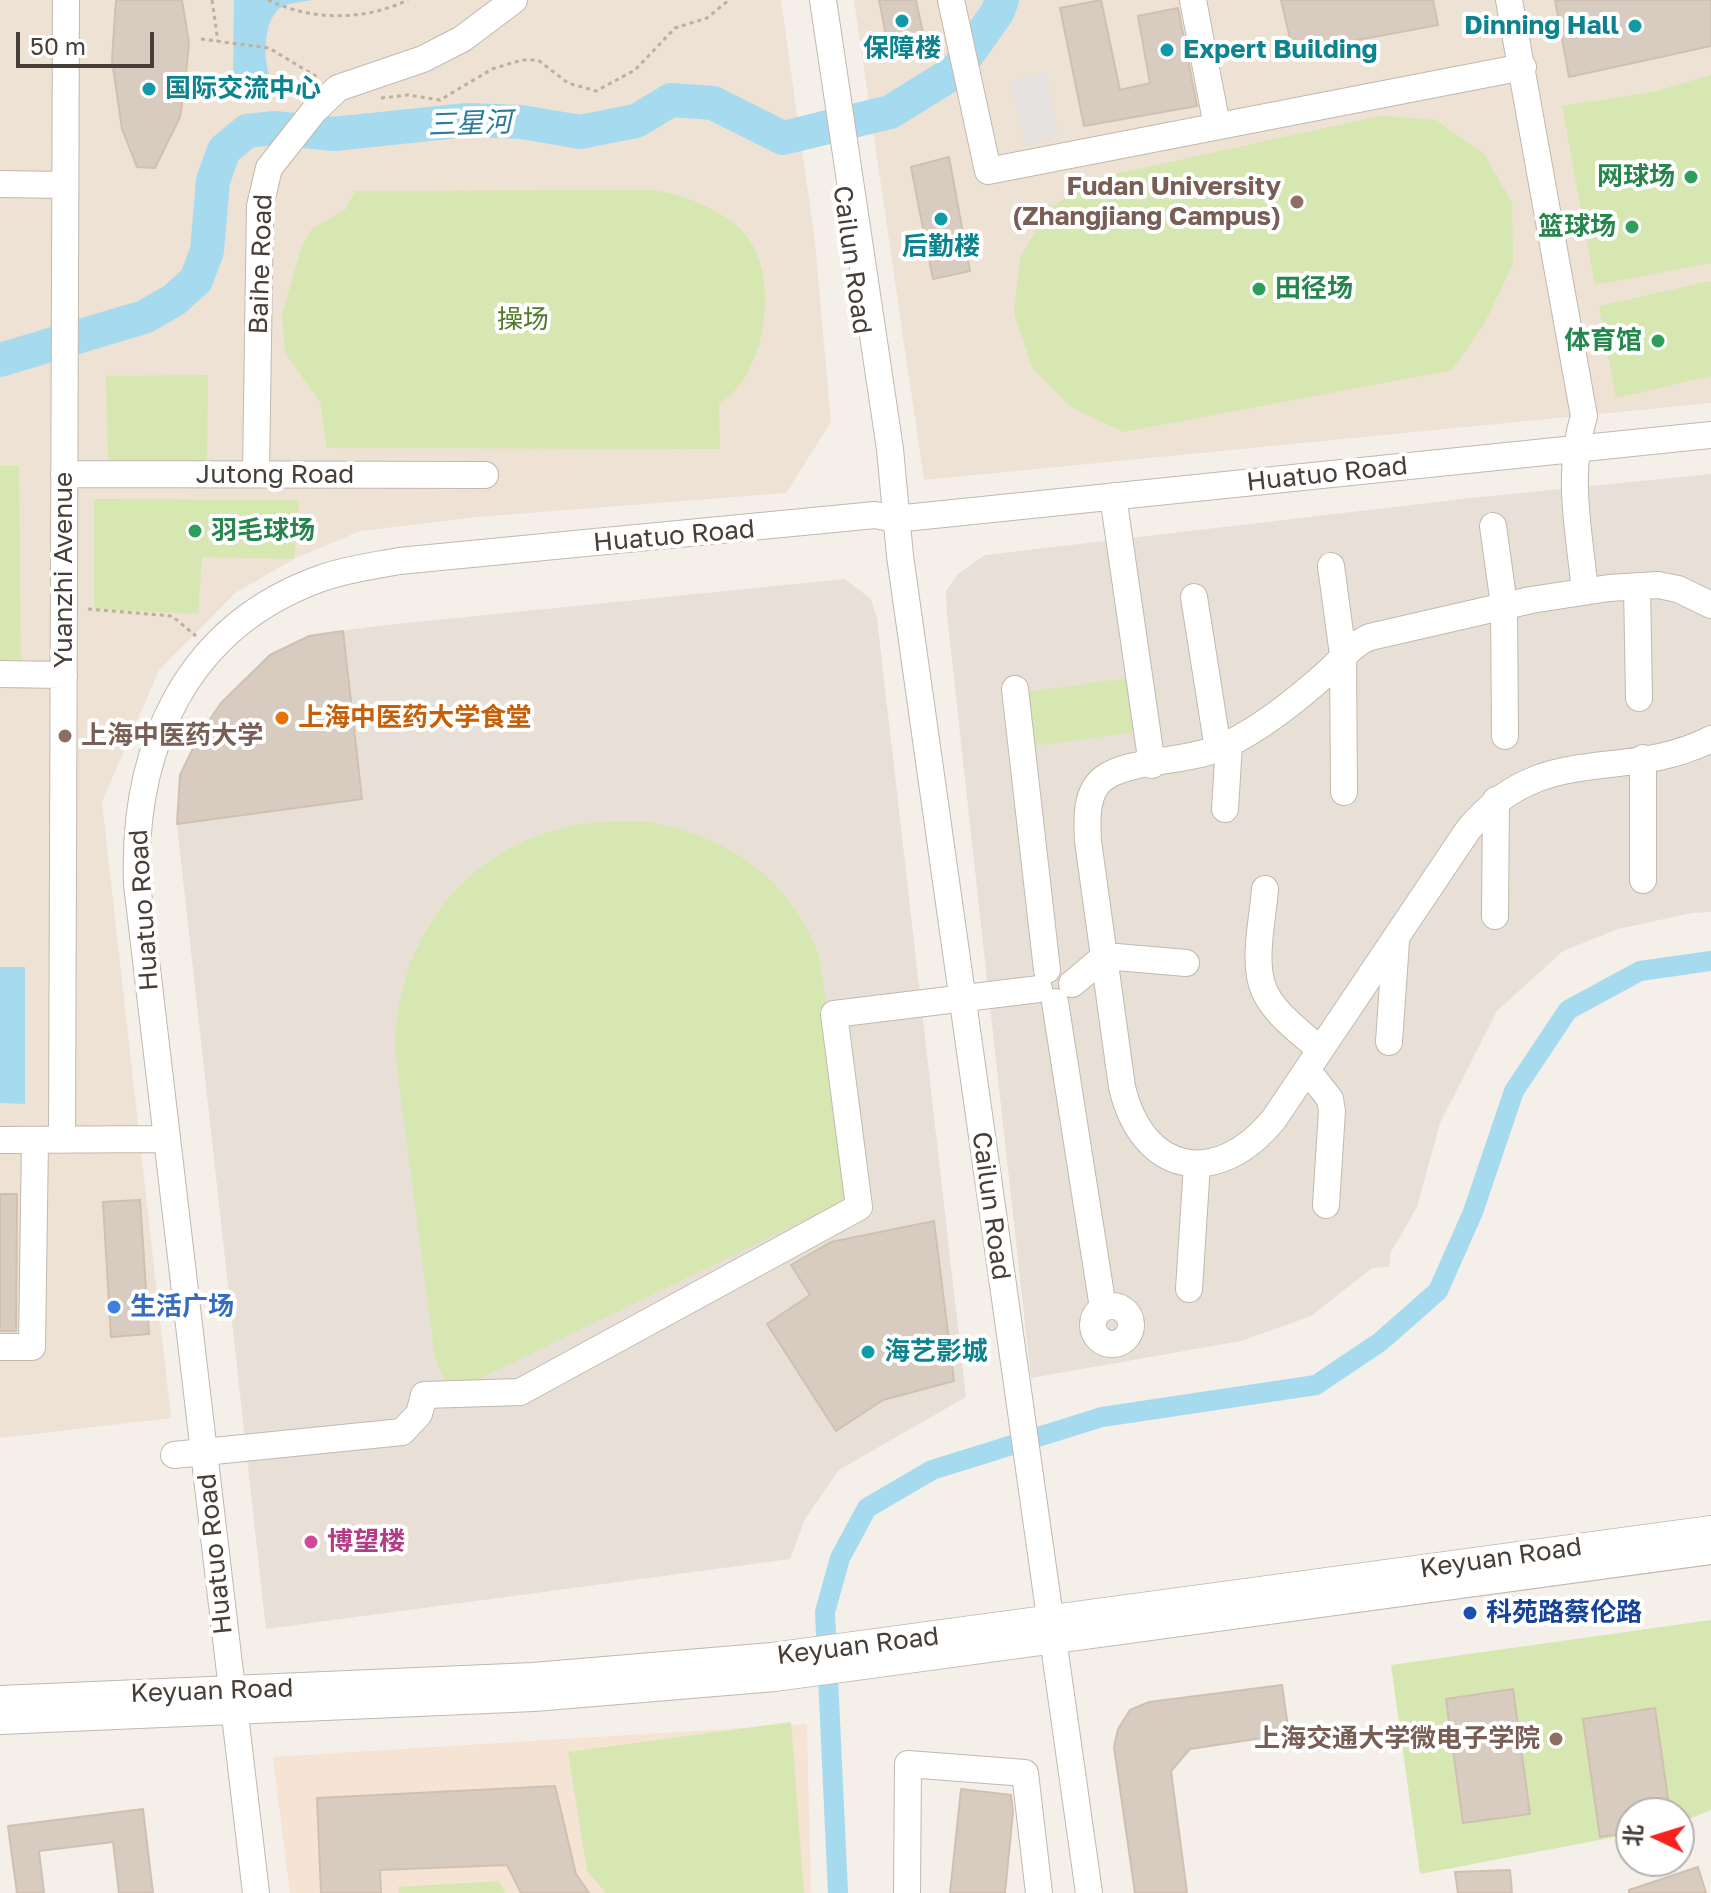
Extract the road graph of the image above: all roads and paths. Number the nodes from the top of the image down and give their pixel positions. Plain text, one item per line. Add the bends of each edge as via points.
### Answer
1 (66, 0) edge
2 (212, 0) edge
3 (268, 0) edge
4 (408, 0) edge
5 (514, 0) edge
6 (729, 0) edge
7 (813, 0) edge
8 (823, 0) edge
9 (1193, 0) edge
10 (1509, 0) edge
11 (953, 9) edge
12 (201, 39) dead end
13 (218, 42) junction
14 (1523, 67) junction
15 (347, 84) junction
16 (832, 93) junction
17 (1217, 126) junction
18 (0, 184) edge
19 (64, 185) junction
20 (1711, 435) edge
21 (1574, 448) junction
22 (64, 474) junction
23 (256, 474) junction
24 (485, 475) dead end
25 (1113, 496) junction
26 (895, 519) junction
27 (1493, 526) dead end
28 (1331, 566) dead end
29 (1637, 586) junction
30 (1585, 591) junction
31 (1194, 597) dead end
32 (1504, 605) junction
33 (1711, 605) edge
34 (64, 609) junction
35 (211, 652) junction
36 (1343, 655) junction
37 (0, 674) edge
38 (64, 675) junction
39 (1015, 689) dead end
40 (1639, 698) dead end
41 (1505, 736) dead end
42 (1711, 739) edge
43 (1224, 746) junction
44 (1643, 758) junction
45 (1152, 765) junction
46 (1344, 792) dead end
47 (1496, 800) junction
48 (1225, 809) dead end
49 (1643, 880) dead end
50 (1265, 889) dead end
51 (1495, 916) dead end
52 (1396, 937) junction
53 (1105, 956) junction
54 (1186, 963) dead end
55 (1053, 986) junction
56 (961, 996) junction
57 (1389, 1042) dead end
58 (1314, 1060) junction
59 (167, 1139) junction
60 (0, 1140) edge
61 (35, 1140) junction
62 (62, 1140) junction
63 (1197, 1164) junction
64 (1326, 1205) dead end
65 (1189, 1289) dead end
66 (1103, 1308) dead end
67 (0, 1347) edge
68 (209, 1452) junction
69 (174, 1455) dead end
70 (1711, 1529) edge
71 (1711, 1551) edge
72 (1051, 1632) junction
73 (0, 1699) edge
74 (239, 1701) junction
75 (0, 1721) edge
76 (256, 1893) edge
77 (270, 1893) edge
78 (907, 1893) edge
79 (1039, 1893) edge
80 (1089, 1893) edge

1 - 19 street, Yuanzhi Avenue
2 - 13 path
3 - 4 path via 286,8 347,16
5 - 15 street, Baihe Road via 462,39 423,59
6 - 15 path via 707,18 675,28 635,70 596,91 568,83 538,60 492,69 440,100 369,97
7 - 16 street, Cailun Road
8 - 16 street, Cailun Road
9 - 17 street
10 - 14 street
11 - 17 street via 988,171
12 - 13 path
13 - 15 path via 269,48
14 - 17 street
14 - 21 street via 1584,416
15 - 23 street, Baihe Road via 314,111 269,168 260,206
16 - 26 street, Cailun Road via 893,474
18 - 19 street
19 - 22 street, Yuanzhi Avenue
20 - 21 street, Huatuo Road
21 - 25 street, Huatuo Road
21 - 30 street
22 - 23 street, Jutong Road
22 - 34 street, Yuanzhi Avenue
23 - 24 street, Jutong Road
25 - 26 street, Huatuo Road
25 - 45 street
26 - 35 street, Huatuo Road via 875,515 355,569 323,577 270,603
26 - 56 street, Cailun Road
26 - 68 street, Huatuo Road via 833,532 357,580 298,600 265,620 235,642 206,675 166,742 146,843
27 - 32 street
28 - 36 street
29 - 30 street
29 - 33 street via 1678,589
29 - 40 street
30 - 32 street
31 - 43 street
32 - 36 street via 1370,637
32 - 41 street
34 - 35 path via 172,616
34 - 38 street, Yuanzhi Avenue
35 - 59 street, Huatuo Road via 172,704 156,738 138,806 137,884
36 - 43 street via 1328,672
36 - 46 street
37 - 38 street
38 - 62 street, Yuanzhi Avenue
39 - 55 street
42 - 44 street
43 - 45 street
43 - 48 street
44 - 47 street via 1559,772
44 - 49 street
45 - 53 street via 1105,778 1089,802 1088,841
47 - 51 street
47 - 52 street via 1468,830
50 - 58 street via 1263,990
52 - 57 street
52 - 58 street
53 - 54 street
53 - 55 street
53 - 63 street via 1127,1107 1148,1140
55 - 56 street
55 - 66 street
56 - 68 street via 834,1014 859,1207 520,1392 424,1395 419,1414 402,1432
56 - 72 street, Cailun Road
58 - 63 street via 1260,1136 1221,1162
58 - 64 street via 1332,1111
59 - 62 street
59 - 68 street, Huatuo Road
60 - 61 street
61 - 62 street
61 - 67 street via 32,1347
63 - 65 street
68 - 69 street
68 - 74 street, Huatuo Road
70 - 72 street, Keyuan Road
71 - 72 street, Keyuan Road
72 - 74 street, Keyuan Road via 774,1667 547,1675
72 - 80 street, Cailun Road
73 - 74 street, Keyuan Road
74 - 75 street, Keyuan Road
74 - 76 street, Huatuo Road
74 - 77 street, Huatuo Road
78 - 79 street via 908,1764 1025,1773

